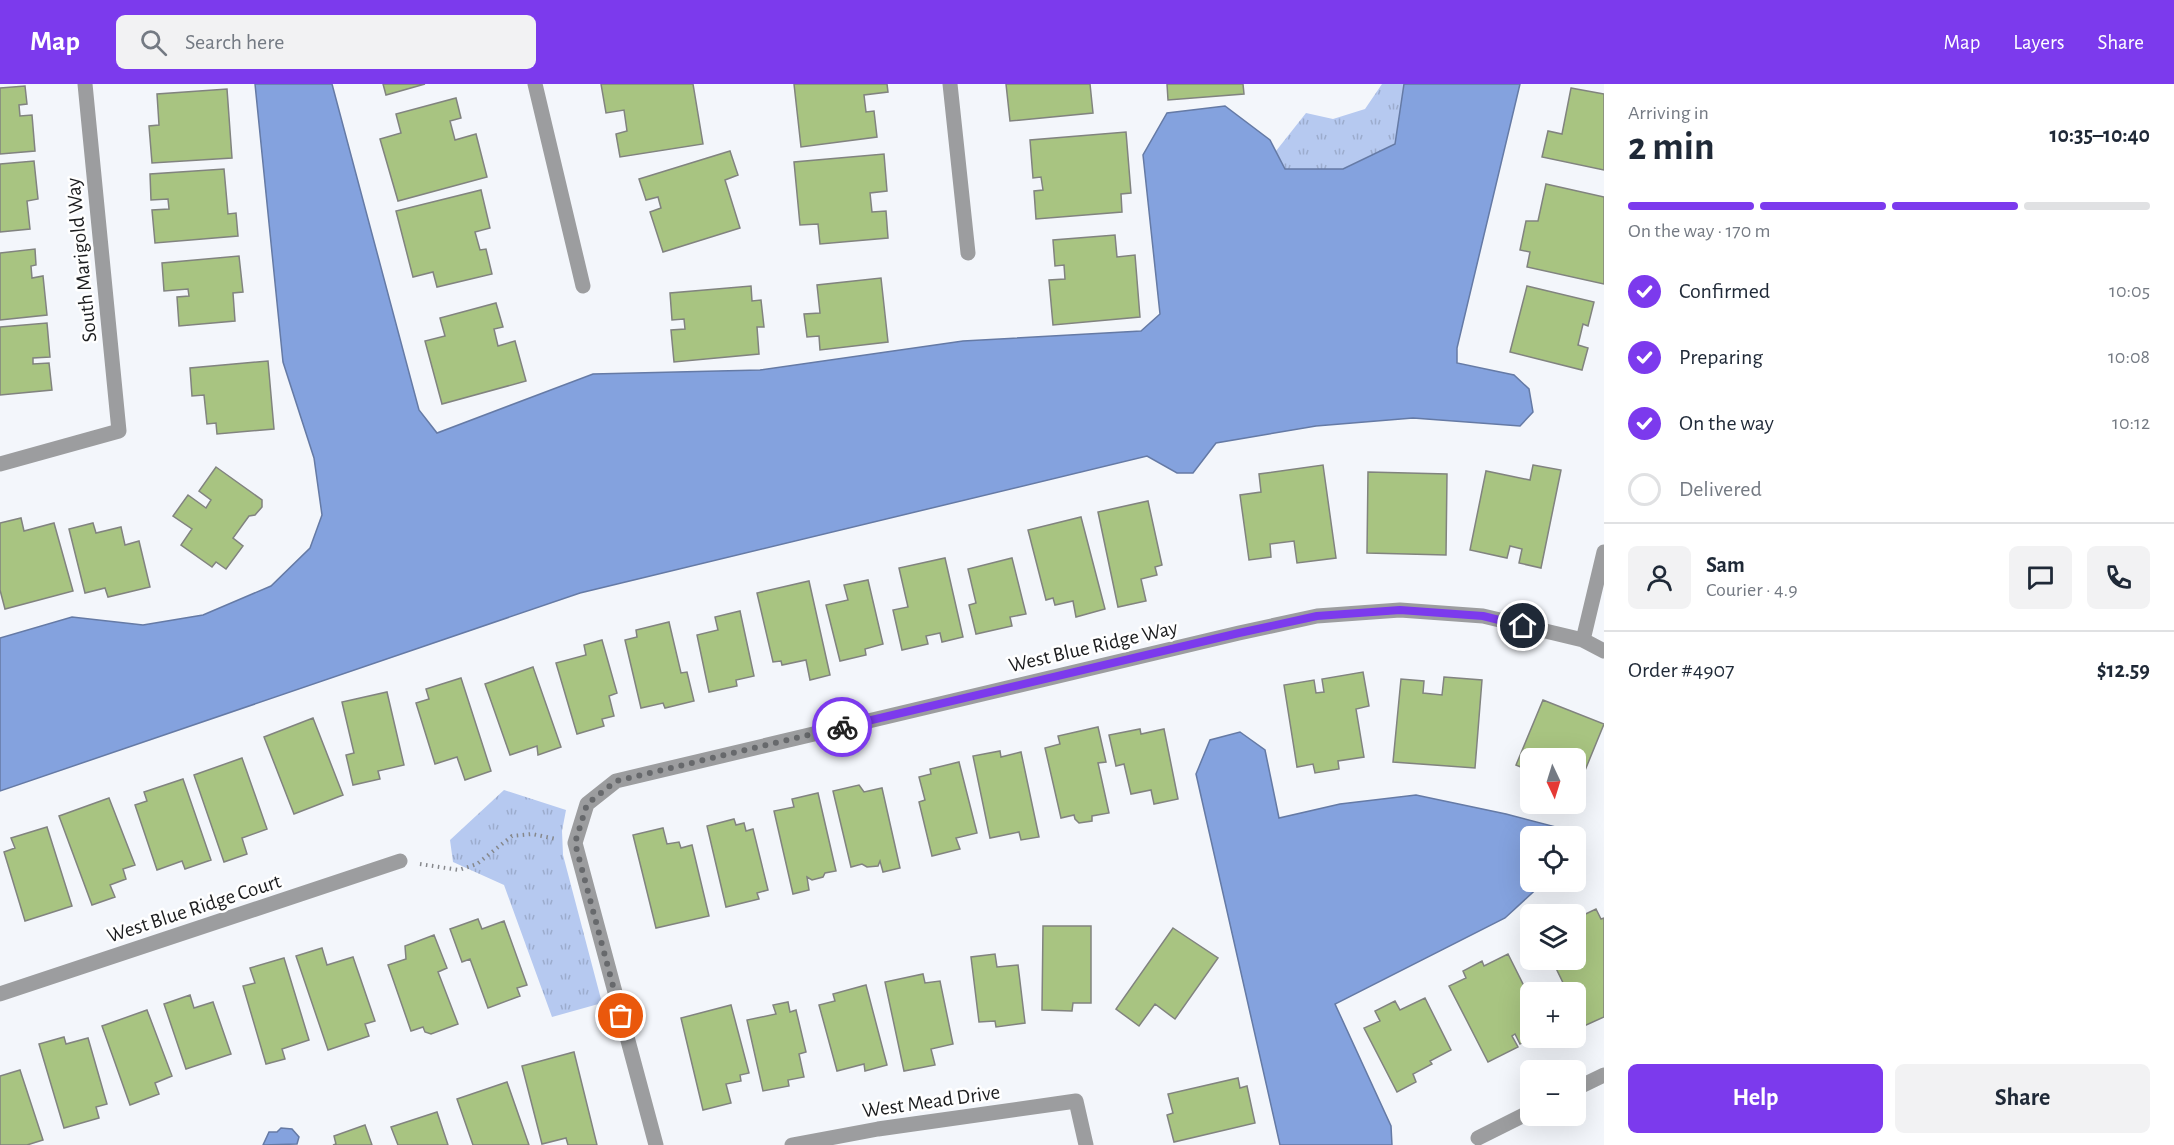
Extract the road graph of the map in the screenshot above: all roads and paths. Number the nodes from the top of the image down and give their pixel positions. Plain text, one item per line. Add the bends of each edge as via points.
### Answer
1 (85, 84) edge
2 (535, 84) edge
3 (950, 84) edge
4 (968, 252) dead end
5 (583, 286) dead end
6 (0, 464) edge
7 (1604, 552) edge
8 (1583, 640) junction
9 (1604, 651) edge
10 (575, 843) junction
11 (400, 861) joint
12 (0, 994) edge
13 (1604, 1075) edge
14 (1586, 1084) edge
15 (1520, 1117) edge
16 (1478, 1138) dead end
17 (656, 1145) edge
18 (792, 1145) edge
19 (1086, 1145) edge

1 - 6 street, South Marigold Way via 118,431
2 - 5 street
3 - 4 street
7 - 8 street
8 - 9 street, West Blue Ridge Way
8 - 10 street, West Blue Ridge Way via 1483,616 1400,610 1317,616 616,781 587,804
10 - 11 path via 532,834 512,836 477,864 459,870
10 - 17 street
11 - 12 street, West Blue Ridge Court
13 - 14 street
15 - 16 street
18 - 19 street, West Mead Drive via 1076,1101

